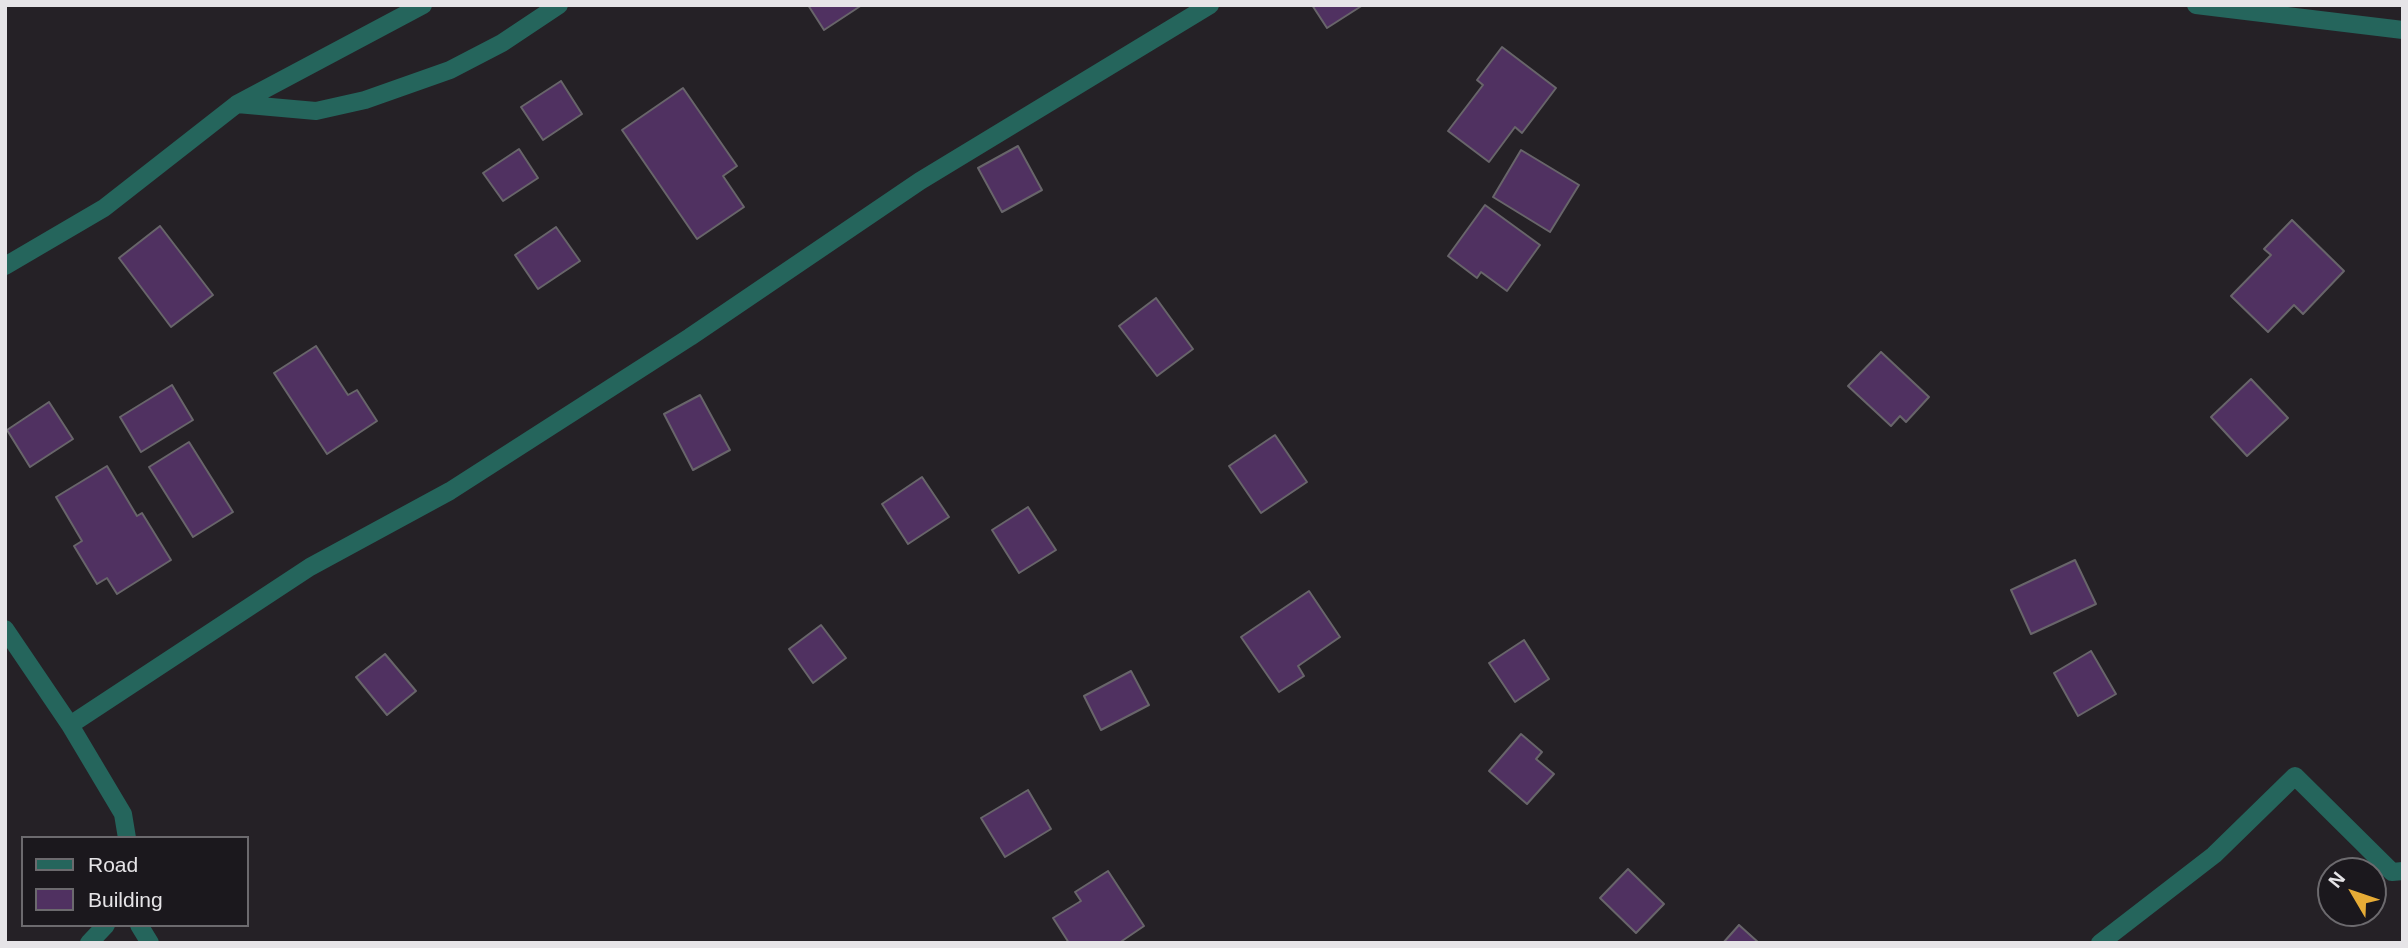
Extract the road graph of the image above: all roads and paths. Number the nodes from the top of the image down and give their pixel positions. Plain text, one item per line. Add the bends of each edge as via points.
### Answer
1 (423, 5) edge
2 (559, 5) edge
3 (1210, 5) edge
4 (2196, 5) edge
5 (2403, 30) edge
6 (237, 104) junction
7 (5, 265) edge
8 (5, 629) edge
9 (70, 725) junction
10 (127, 836) edge
11 (2403, 872) edge
12 (104, 927) edge
13 (140, 927) edge
14 (89, 943) edge
15 (150, 943) edge
16 (2100, 943) edge

1 - 6 street
2 - 6 street via 450,70 365,100 316,111
3 - 9 street via 920,181 690,337 450,491 310,567
4 - 5 street
6 - 7 street via 104,208
8 - 9 street
9 - 10 street via 123,814
11 - 16 street via 2392,872 2295,776 2214,855
12 - 14 street
13 - 15 street

